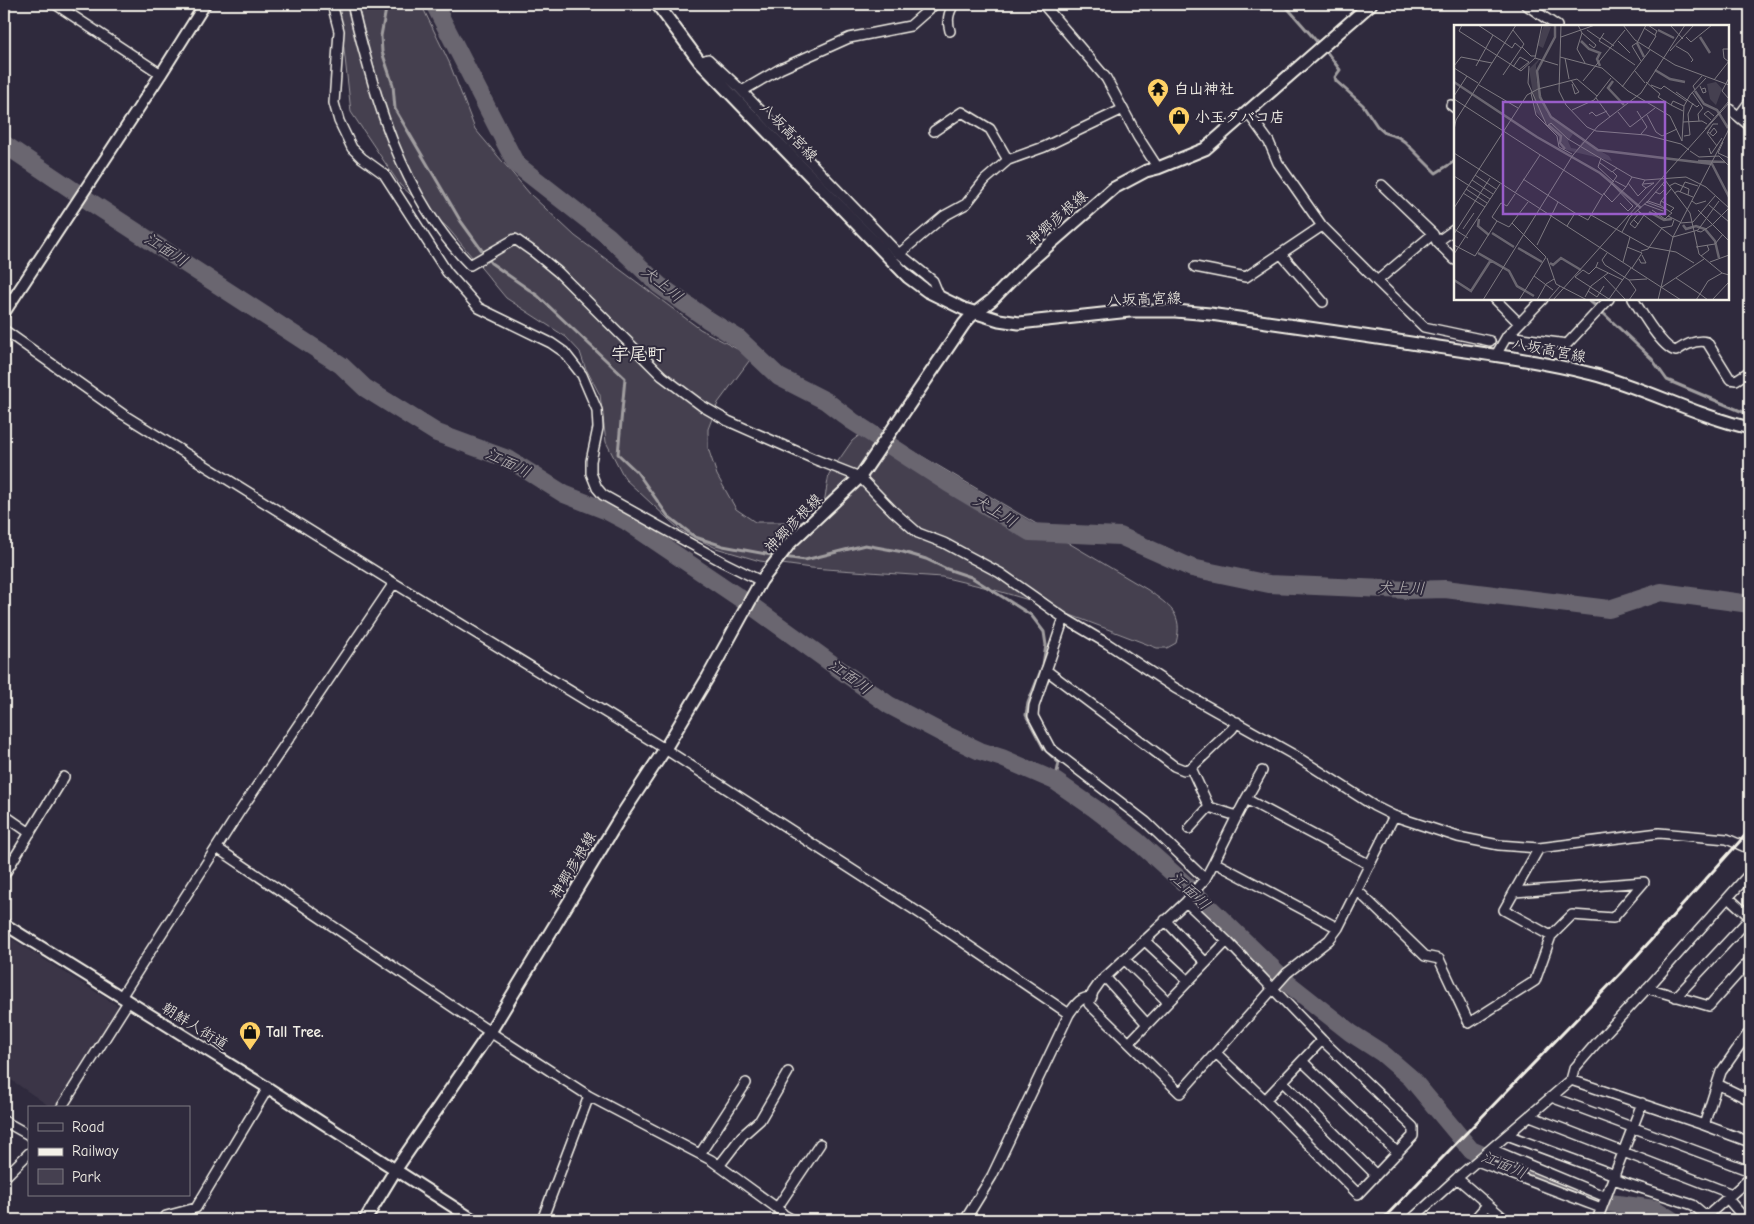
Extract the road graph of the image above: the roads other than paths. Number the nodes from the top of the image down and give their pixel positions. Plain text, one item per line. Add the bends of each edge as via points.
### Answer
1 (55, 4) edge
2 (205, 4) edge
3 (332, 4) edge
4 (352, 4) edge
5 (657, 4) edge
6 (935, 4) edge
7 (954, 4) edge
8 (1043, 4) edge
9 (1371, 4) edge
10 (1525, 4) edge
11 (1556, 25) edge
12 (950, 31) dead end
13 (700, 62) junction
14 (161, 74) junction
15 (742, 91) junction
16 (1750, 101) edge
17 (1123, 108) junction
18 (1729, 109) edge
19 (1248, 113) junction
20 (1740, 116) junction
21 (1750, 126) edge
22 (934, 131) dead end
23 (1008, 160) junction
24 (1158, 168) junction
25 (1382, 185) dead end
26 (1322, 226) junction
27 (1454, 229) edge
28 (1435, 238) junction
29 (899, 254) junction
30 (1282, 254) junction
31 (1454, 259) edge
32 (1195, 267) dead end
33 (1377, 281) junction
34 (940, 298) junction
35 (1496, 300) edge
36 (1542, 300) edge
37 (1608, 300) edge
38 (1634, 300) edge
39 (1323, 302) dead end
40 (4, 313) edge
41 (976, 313) junction
42 (1520, 323) junction
43 (4, 330) edge
44 (1507, 336) junction
45 (1490, 341) dead end
46 (1496, 355) junction
47 (1750, 371) edge
48 (1750, 428) edge
49 (862, 473) junction
50 (761, 581) junction
51 (394, 583) junction
52 (1064, 618) junction
53 (1046, 670) junction
54 (1237, 722) junction
55 (665, 749) junction
56 (1191, 768) junction
57 (1262, 771) dead end
58 (64, 777) dead end
59 (1246, 799) junction
60 (1209, 807) junction
61 (4, 815) edge
62 (1237, 816) junction
63 (1394, 816) junction
64 (1189, 829) dead end
65 (30, 833) junction
66 (216, 848) junction
67 (1539, 848) junction
68 (1750, 849) edge
69 (1214, 862) junction
70 (1370, 865) junction
71 (1750, 873) edge
72 (4, 875) edge
73 (1205, 879) junction
74 (1358, 890) junction
75 (1514, 892) junction
76 (1729, 898) junction
77 (1188, 899) junction
78 (1750, 917) edge
79 (1165, 920) junction
80 (4, 924) edge
81 (1338, 928) junction
82 (1551, 936) junction
83 (1144, 940) junction
84 (1227, 941) junction
85 (1124, 959) junction
86 (1750, 960) edge
87 (1206, 963) junction
88 (1105, 977) junction
89 (1188, 981) junction
90 (1276, 986) junction
91 (1647, 988) junction
92 (1092, 997) junction
93 (1676, 997) junction
94 (124, 999) junction
95 (1168, 1002) junction
96 (1069, 1014) junction
97 (1147, 1024) junction
98 (490, 1032) junction
99 (1750, 1033) edge
100 (1322, 1040) junction
101 (1130, 1042) junction
102 (1216, 1053) junction
103 (1302, 1061) junction
104 (788, 1072) dead end
105 (1571, 1080) junction
106 (1283, 1082) junction
107 (746, 1083) dead end
108 (1717, 1084) junction
109 (268, 1088) junction
110 (589, 1096) junction
111 (1551, 1097) junction
112 (1265, 1100) junction
113 (1750, 1100) edge
114 (1642, 1103) junction
115 (62, 1106) edge
116 (1530, 1116) junction
117 (4, 1120) edge
118 (1704, 1125) junction
119 (1632, 1128) junction
120 (28, 1134) edge
121 (1507, 1135) junction
122 (1750, 1142) edge
123 (820, 1144) dead end
124 (1491, 1149) junction
125 (1623, 1152) junction
126 (1398, 1153) junction
127 (28, 1154) edge
128 (700, 1154) junction
129 (1477, 1161) junction
130 (719, 1166) junction
131 (396, 1169) junction
132 (1750, 1171) edge
133 (1376, 1175) junction
134 (1614, 1177) junction
135 (4, 1178) edge
136 (1457, 1178) junction
137 (1749, 1182) edge
138 (1730, 1196) junction
139 (1606, 1197) junction
140 (1487, 1205) junction
141 (777, 1208) junction
142 (1601, 1208) junction
143 (782, 1218) edge
144 (1709, 1218) edge
145 (1416, 1219) edge
146 (163, 1220) edge
147 (365, 1220) edge
148 (474, 1220) edge
149 (542, 1220) edge
150 (793, 1220) edge
151 (965, 1220) edge
152 (1474, 1220) edge
153 (1506, 1220) edge
154 (1597, 1220) edge
155 (1746, 1220) edge

1 - 14 street
2 - 14 street
3 - 50 street via 338,31 334,103 338,121 352,148 384,174 447,272 479,308 551,343 564,352 582,375 597,410 598,428 591,461 597,488 603,495
4 - 49 street via 366,63 397,152 435,224 470,265 515,239 558,272 662,376 702,406 814,460
5 - 13 main road, 八坂高宮線
6 - 15 street via 910,26 849,38 780,68
7 - 12 street via 948,14
8 - 17 street via 1106,78
9 - 19 main road, 神郷彦根線
10 - 11 street
13 - 15 street via 708,59
13 - 34 main road, 八坂高宮線 via 908,277
14 - 40 street
15 - 29 street
16 - 20 street
17 - 23 street via 1044,148
17 - 24 street
18 - 20 street
19 - 24 main road, 神郷彦根線 via 1205,149
19 - 26 street
20 - 21 street
22 - 23 street via 962,112 990,129
23 - 29 street via 985,180 966,204 944,216
24 - 41 main road, 神郷彦根線 via 1114,188
25 - 28 street
26 - 30 street
26 - 33 street
27 - 28 street
28 - 31 street
28 - 33 street
29 - 34 street via 933,281
30 - 32 street via 1246,277
30 - 39 street
33 - 45 street via 1424,327
34 - 41 main road, 八坂高宮線
35 - 42 street
36 - 42 street
37 - 44 street via 1567,344
38 - 47 street via 1669,349 1676,351 1701,340 1707,342 1730,379 1736,380
41 - 46 main road, 八坂高宮線 via 1020,323 1130,312 1176,311
41 - 49 main road, 神郷彦根線 via 964,324
42 - 44 street
43 - 51 street via 124,415
44 - 46 street
46 - 48 main road, 八坂高宮線 via 1594,374
49 - 50 main road, 神郷彦根線 via 790,543
49 - 52 street via 893,511 918,534 944,543 1000,573
50 - 55 main road, 神郷彦根線
51 - 55 street
51 - 66 street
52 - 53 street
52 - 54 street via 1175,688
53 - 56 street via 1174,766 1184,770
53 - 73 street via 1033,716 1050,748 1146,822
54 - 56 street
54 - 63 street
55 - 96 street
55 - 98 main road, 神郷彦根線
56 - 60 street
57 - 59 street
58 - 65 street
59 - 62 street
59 - 70 street
60 - 62 street
60 - 64 street
61 - 65 street
62 - 69 street
63 - 67 street via 1458,838
63 - 70 street
65 - 72 street
66 - 94 street
66 - 98 street
67 - 68 street via 1659,833 1727,840
67 - 75 street
69 - 73 street
69 - 81 street
70 - 74 street
71 - 76 street
73 - 77 street
74 - 81 street
74 - 82 street via 1425,956 1439,959 1469,1023 1535,981
75 - 82 street via 1504,910
75 - 82 street via 1644,882 1613,918 1572,915
76 - 78 street
76 - 91 street
77 - 79 street
77 - 84 street
78 - 93 street
79 - 83 street
79 - 87 street
80 - 94 street, 朝鮮人街道
81 - 90 street via 1329,940 1287,973
83 - 85 street
83 - 89 street
84 - 87 street
84 - 90 street
85 - 88 street
85 - 95 street
86 - 93 street via 1709,1006
87 - 89 street
88 - 92 street
88 - 97 street
89 - 95 street
90 - 100 street
90 - 102 street
91 - 93 street
91 - 105 street via 1574,1070
92 - 96 street via 1084,997
92 - 101 street via 1089,1004
94 - 109 street, 朝鮮人街道
94 - 115 street
95 - 97 street
96 - 151 street via 992,1176
97 - 101 street
98 - 110 street
98 - 131 main road, 神郷彦根線
99 - 108 street via 1721,1072
100 - 103 street
100 - 126 street via 1413,1127 1413,1136
101 - 102 street via 1180,1093
102 - 112 street
103 - 106 street
103 - 126 street
104 - 130 street via 760,1120 742,1136
105 - 111 street
105 - 114 street
106 - 112 street
106 - 133 street
107 - 128 street
108 - 113 street
108 - 118 street
109 - 131 street, 朝鮮人街道
109 - 146 street via 196,1208 166,1216
110 - 128 street
110 - 149 street
111 - 116 street
111 - 119 street
112 - 133 street via 1358,1194
114 - 118 street
114 - 119 street
116 - 121 street
116 - 125 street
117 - 120 street
118 - 122 street
119 - 125 street
119 - 132 street
121 - 124 street
121 - 134 street
123 - 141 street
124 - 129 street
124 - 139 street
125 - 134 street
125 - 138 street
126 - 133 street
127 - 135 street
128 - 130 street
129 - 136 street
129 - 142 street
130 - 141 street
131 - 147 main road, 神郷彦根線
131 - 148 street, 朝鮮人街道
134 - 139 street
134 - 144 street via 1693,1205
136 - 140 street
136 - 145 street
137 - 138 street
138 - 144 street
138 - 155 street
139 - 142 street
140 - 152 street
140 - 153 street
141 - 143 street
142 - 154 street
143 - 150 street

